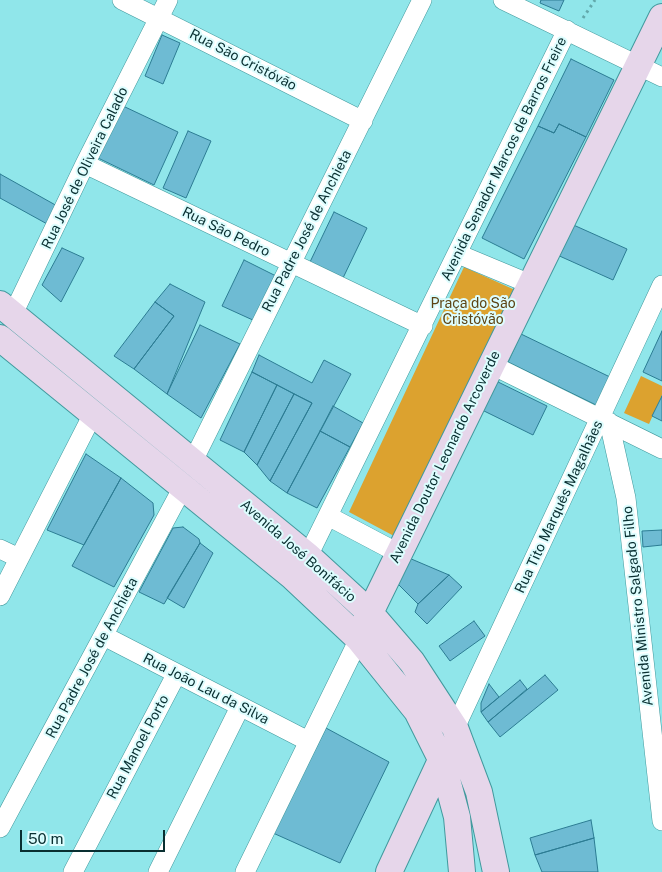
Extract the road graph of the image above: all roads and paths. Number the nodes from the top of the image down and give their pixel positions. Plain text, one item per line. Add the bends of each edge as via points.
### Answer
1 (122, 0) edge
2 (168, 0) edge
3 (422, 0) edge
4 (503, 0) edge
5 (662, 17) edge
6 (160, 18) junction
7 (567, 30) junction
8 (638, 65) junction
9 (662, 76) edge
10 (363, 121) junction
11 (85, 164) junction
12 (458, 254) junction
13 (290, 263) junction
14 (530, 284) junction
15 (662, 285) edge
16 (3, 323) edge
17 (423, 326) junction
18 (490, 364) junction
19 (93, 414) junction
20 (605, 420) junction
21 (662, 449) edge
22 (192, 463) junction
23 (183, 488) junction
24 (328, 516) junction
25 (0, 549) edge
26 (398, 553) junction
27 (308, 556) junction
28 (19, 558) junction
29 (0, 596) edge
30 (369, 612) junction
31 (104, 636) junction
32 (359, 639) junction
33 (176, 675) junction
34 (240, 707) junction
35 (455, 728) junction
36 (308, 741) junction
37 (657, 741) edge
38 (442, 761) junction
39 (662, 821) edge
40 (0, 828) edge
41 (73, 872) edge
42 (158, 872) edge
43 (244, 872) edge
44 (389, 872) edge
45 (462, 872) edge
46 (496, 872) edge

1 - 6 street, Rua São Cristóvão
2 - 6 street, Rua José de Oliveira Calado
3 - 10 street, Rua Padre José de Anchieta
4 - 7 street
5 - 8 main road, Avenida Doutor Leonardo Arcoverde
6 - 10 street, Rua São Cristóvão
6 - 11 street, Rua José de Oliveira Calado
7 - 8 street
7 - 12 street, Avenida Senador Marcos de Barros Freire
8 - 9 street
8 - 14 main road, Avenida Doutor Leonardo Arcoverde
10 - 13 street, Rua Padre José de Anchieta
11 - 13 street, Rua São Pedro
11 - 16 street, Rua José de Oliveira Calado
12 - 14 street
12 - 17 street, Avenida Senador Marcos de Barros Freire
13 - 17 street, Rua São Pedro
13 - 22 street, Rua Padre José de Anchieta
14 - 18 main road, Avenida Doutor Leonardo Arcoverde
15 - 20 street, Rua Tito Marquês Magalhães
16 - 19 main road, Avenida José Bonifácio
16 - 22 main road, Avenida José Bonifácio
17 - 24 street, Avenida Senador Marcos de Barros Freire
18 - 20 street
18 - 26 main road, Avenida Doutor Leonardo Arcoverde
19 - 23 main road, Avenida José Bonifácio
19 - 28 street
20 - 21 street
20 - 35 street, Rua Tito Marquês Magalhães
20 - 37 street, Avenida Ministro Salgado Filho via 626,498
22 - 27 main road, Avenida José Bonifácio
23 - 31 street, Rua Padre José de Anchieta
23 - 32 main road, Avenida José Bonifácio via 293,577
24 - 26 street
24 - 27 street, Avenida Senador Marcos de Barros Freire
25 - 28 street
26 - 30 main road, Avenida Doutor Leonardo Arcoverde
27 - 30 main road, Avenida José Bonifácio
28 - 29 street
30 - 32 main road, Avenida Doutor Leonardo Arcoverde
30 - 35 main road, Avenida José Bonifácio via 412,662
31 - 33 street, Rua João Lau da Silva
31 - 40 street, Rua Padre José de Anchieta
32 - 36 street, Avenida Doutor Leonardo Arcoverde
32 - 38 main road, Avenida José Bonifácio via 417,711
33 - 34 street, Rua João Lau da Silva
33 - 41 street, Rua Manoel Porto
34 - 36 street, Rua João Lau da Silva
34 - 42 street
35 - 38 main road
35 - 46 main road, Avenida José Bonifácio via 479,792
36 - 43 street, Avenida Doutor Leonardo Arcoverde
37 - 39 street, Avenida Ministro Salgado Filho
38 - 44 main road
38 - 45 main road, Avenida José Bonifácio via 457,816

